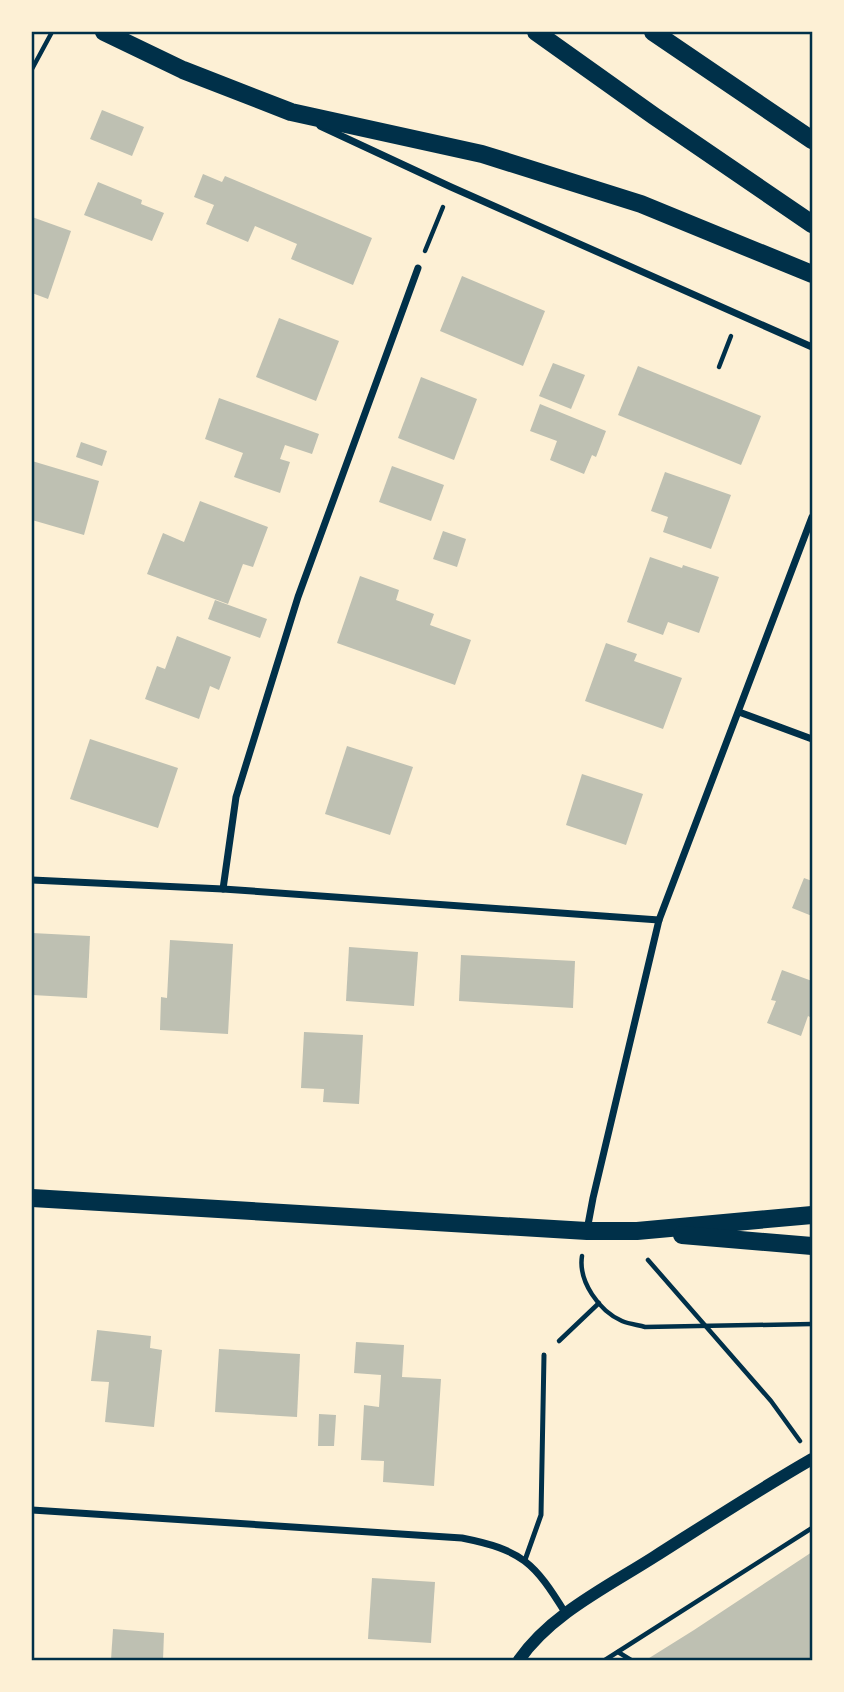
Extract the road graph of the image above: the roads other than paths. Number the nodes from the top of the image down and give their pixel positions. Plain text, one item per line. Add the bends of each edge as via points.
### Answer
1 (104, 32) edge
2 (536, 32) edge
3 (653, 32) edge
4 (291, 112) junction
5 (813, 140) edge
6 (813, 224) edge
7 (418, 268) road end
8 (813, 274) edge
9 (813, 347) edge
10 (813, 517) edge
11 (739, 712) junction
12 (813, 739) edge
13 (32, 880) edge
14 (223, 889) junction
15 (659, 920) junction
16 (32, 1198) edge
17 (813, 1215) edge
18 (587, 1231) junction
19 (637, 1231) junction
20 (813, 1246) edge
21 (544, 1355) road end
22 (809, 1454) edge
23 (32, 1510) edge
24 (525, 1560) junction
25 (566, 1614) junction
26 (519, 1661) edge

1 - 4 main road via 183,70
2 - 6 main road
3 - 5 main road
4 - 8 main road via 482,154 641,204
4 - 9 street
7 - 14 street via 298,597 236,797
10 - 11 street
11 - 12 street
11 - 15 street
13 - 14 street
14 - 15 street
15 - 18 street
16 - 18 main road
17 - 19 main road
18 - 19 main road
19 - 20 main road
21 - 24 lane via 541,1515
22 - 25 street
23 - 24 street via 424,1534 499,1546
24 - 25 street
25 - 26 street via 528,1647

